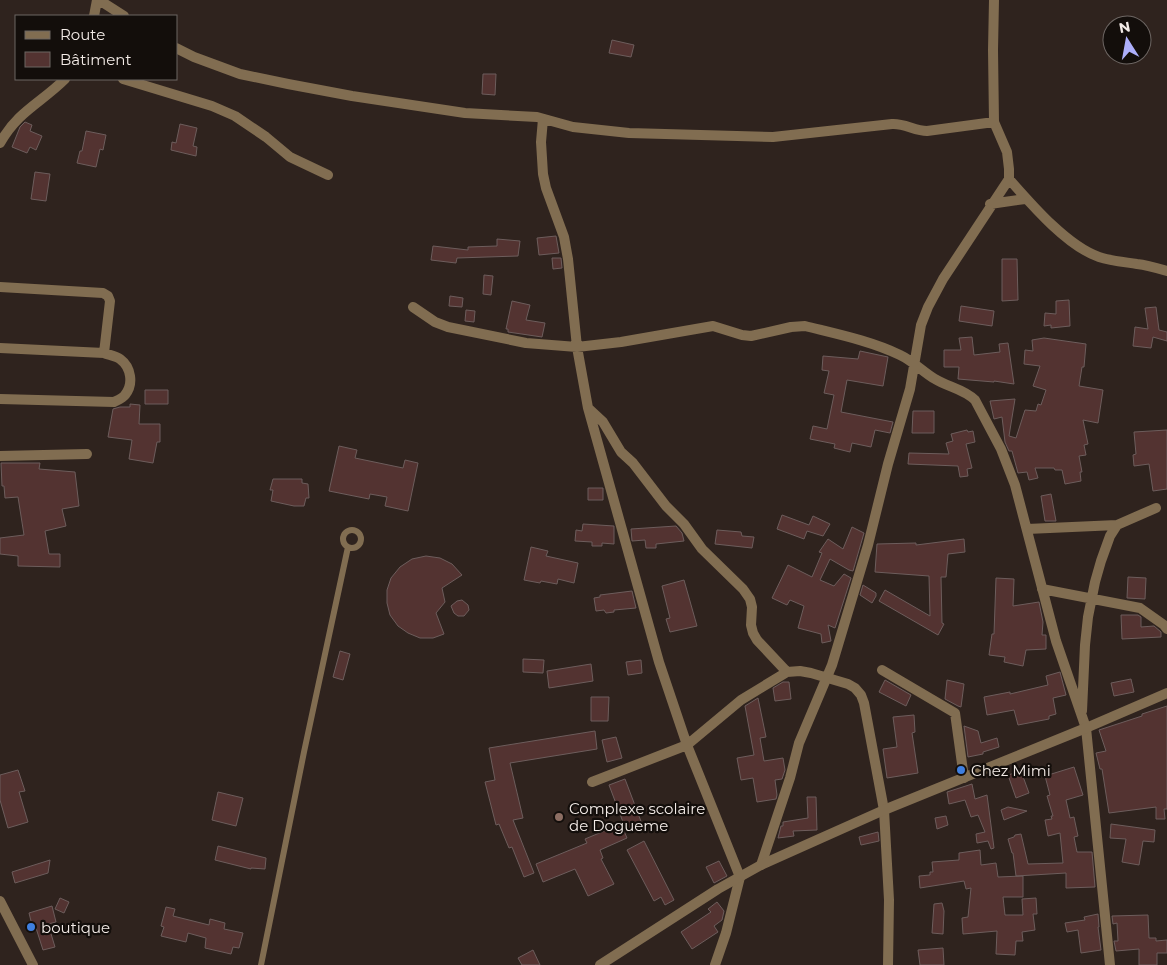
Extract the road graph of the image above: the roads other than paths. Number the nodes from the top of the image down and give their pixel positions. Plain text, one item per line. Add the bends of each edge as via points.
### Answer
1 (98, 0) edge
2 (994, 0) edge
3 (94, 15) edge
4 (122, 15) edge
5 (178, 49) edge
6 (63, 80) edge
7 (126, 80) edge
8 (543, 119) junction
9 (994, 122) junction
10 (0, 143) edge
11 (328, 175) dead end
12 (1008, 179) junction
13 (1025, 199) junction
14 (990, 204) junction
15 (1167, 271) edge
16 (0, 288) edge
17 (414, 307) dead end
18 (577, 347) junction
19 (0, 348) edge
20 (104, 353) junction
21 (914, 363) junction
22 (0, 399) edge
23 (588, 408) junction
24 (87, 454) dead end
25 (0, 456) edge
26 (1156, 508) dead end
27 (1117, 525) junction
28 (1028, 529) junction
29 (348, 548) dead end
30 (1042, 589) junction
31 (1091, 599) junction
32 (1167, 629) edge
33 (882, 670) dead end
34 (787, 672) junction
35 (828, 677) junction
36 (1167, 692) edge
37 (1082, 715) junction
38 (1086, 728) junction
39 (688, 745) junction
40 (964, 778) junction
41 (592, 782) dead end
42 (884, 810) junction
43 (761, 865) junction
44 (740, 877) junction
45 (0, 901) edge
46 (33, 965) edge
47 (261, 965) edge
48 (600, 965) edge
49 (715, 965) edge
50 (888, 965) edge
51 (1110, 965) edge

1 - 3 street
1 - 4 street
2 - 9 street
5 - 8 street via 240,74 306,88 465,113
6 - 10 street via 17,119
7 - 11 street via 235,116 290,157
8 - 9 street via 573,127 629,133 755,136 788,136 892,124 928,131
8 - 18 street via 542,166 546,188 564,237
9 - 12 street via 1007,152
12 - 13 street
12 - 14 street
13 - 14 street
13 - 15 street via 1082,248 1096,256
14 - 21 street via 928,307 920,325
16 - 20 street via 103,292 110,302
17 - 18 street via 436,322 457,329 526,343
18 - 21 street via 713,326 752,336 805,326 886,349
18 - 23 street
19 - 20 street
20 - 22 street via 119,358 128,366 131,377 130,388 124,397 114,402
21 - 28 street via 932,378 962,390 975,400 1001,449
21 - 35 street via 868,545
23 - 34 street via 603,422 621,452 634,463 702,549 743,589 750,599 753,633
23 - 39 street via 659,662
24 - 25 street
26 - 27 street
27 - 28 street
27 - 31 street via 1101,561
28 - 30 street
29 - 47 lane
30 - 31 street
30 - 37 street
31 - 32 street via 1140,608
31 - 37 street
33 - 40 street via 955,713
34 - 35 street via 800,671
34 - 39 street via 741,700
35 - 42 street via 855,688 861,695
35 - 43 street via 799,743
36 - 38 street
37 - 38 street
38 - 40 street
38 - 51 street
39 - 41 street
39 - 44 street
40 - 42 street
42 - 43 street
42 - 50 street via 889,900
43 - 44 street
44 - 48 street
44 - 49 street
45 - 46 street

